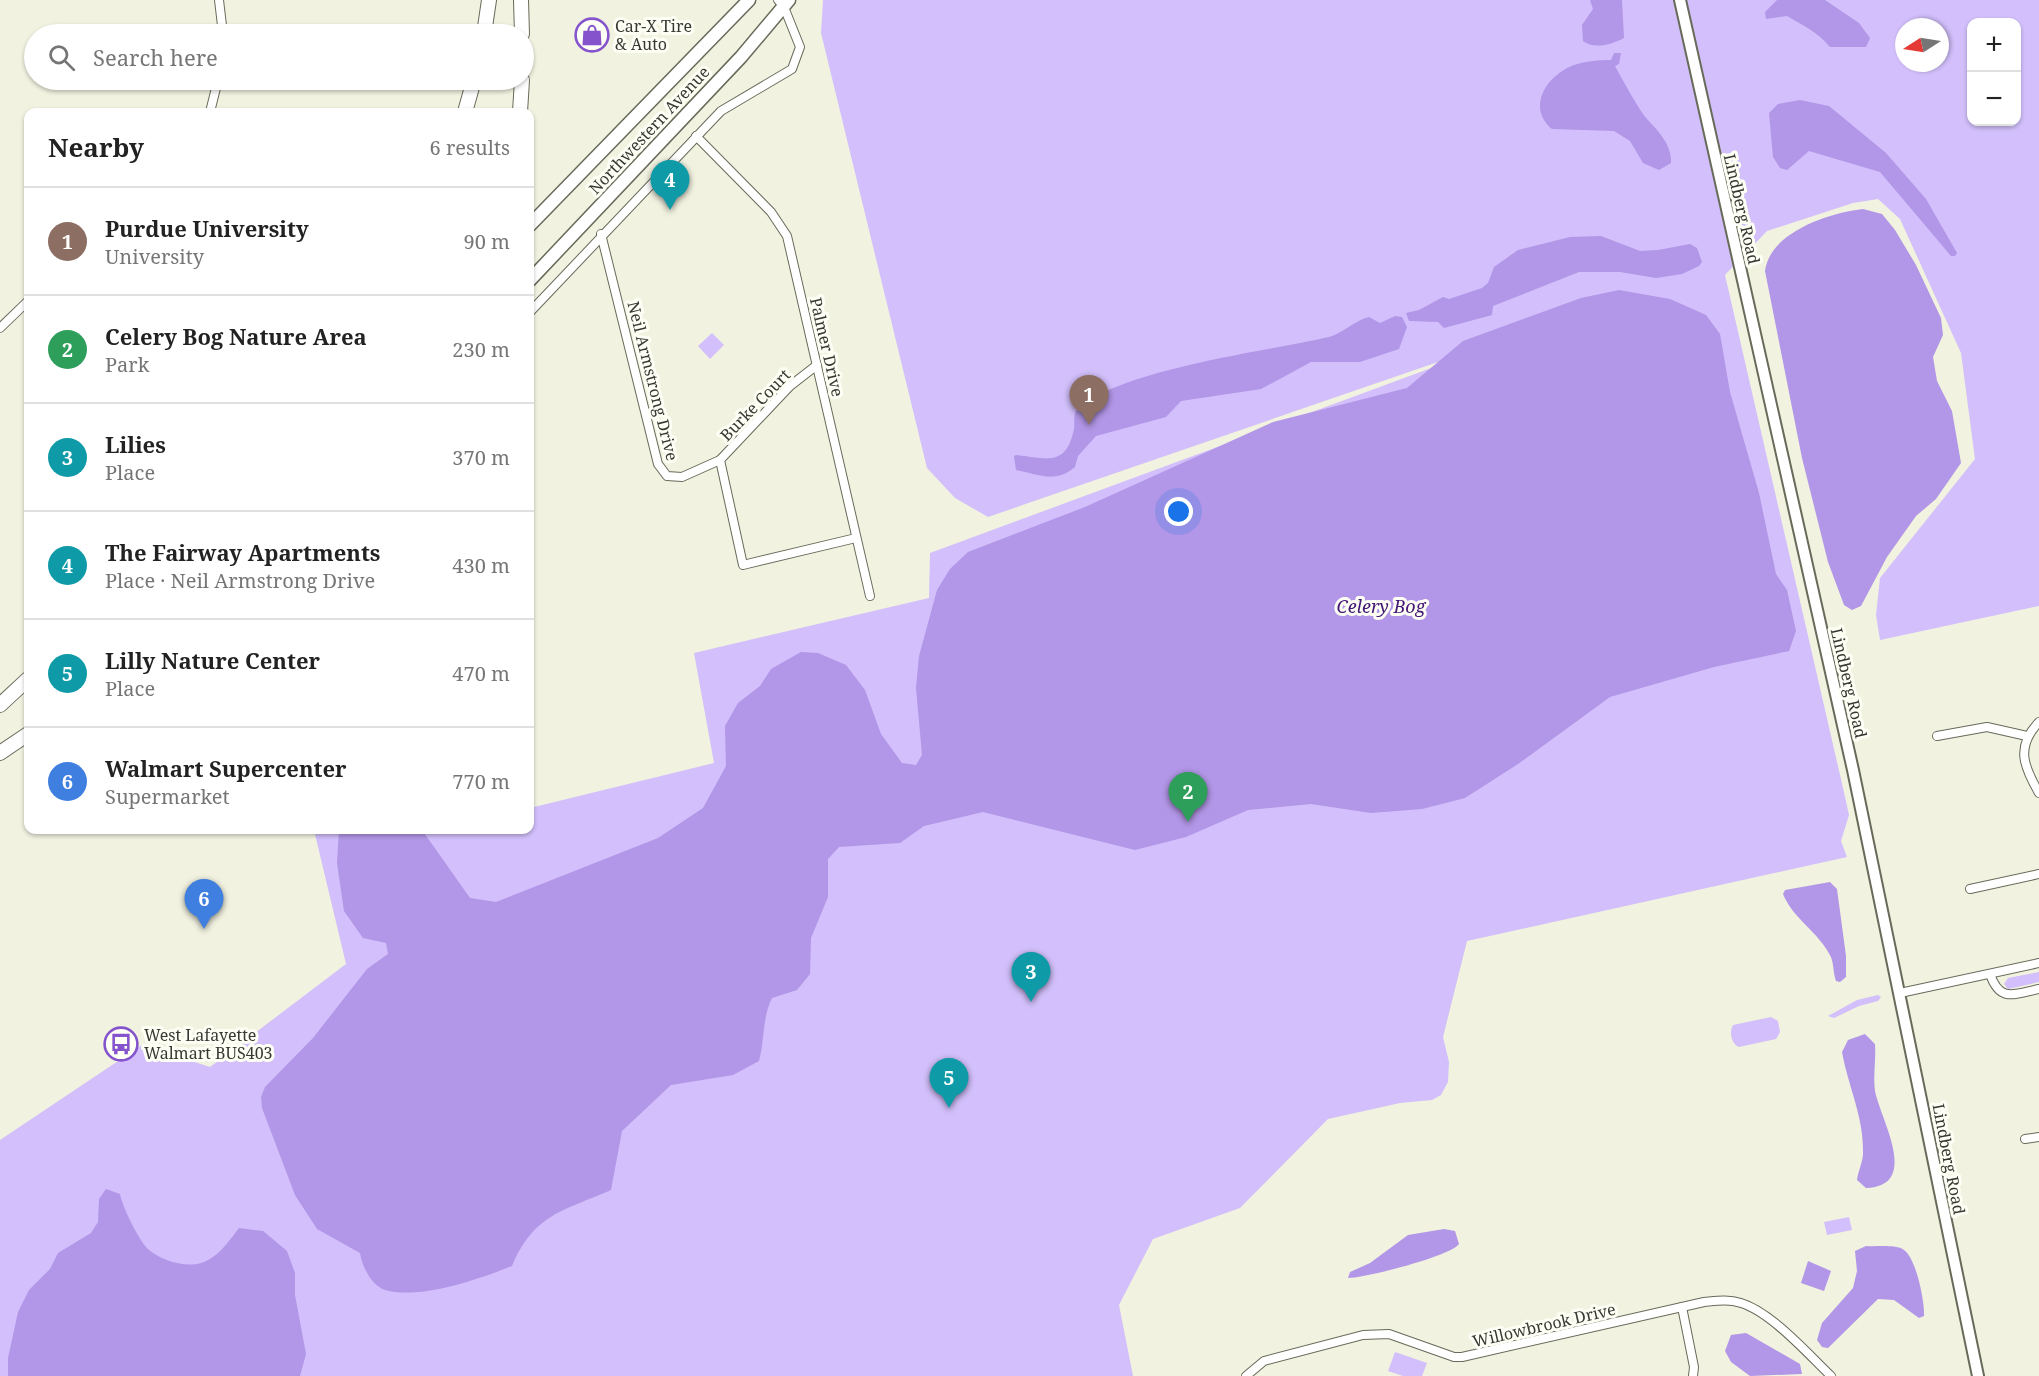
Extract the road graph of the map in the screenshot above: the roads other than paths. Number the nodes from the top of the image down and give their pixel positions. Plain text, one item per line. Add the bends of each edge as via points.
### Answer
1 (219, 0) edge
2 (489, 0) edge
3 (521, 0) edge
4 (749, 0) edge
5 (1680, 0) edge
6 (784, 2) edge
7 (222, 24) edge
8 (485, 24) edge
9 (522, 24) edge
10 (216, 90) edge
11 (471, 90) edge
12 (521, 90) edge
13 (211, 108) edge
14 (466, 108) edge
15 (520, 108) edge
16 (696, 136) junction
17 (534, 221) edge
18 (601, 234) junction
19 (534, 276) edge
20 (24, 305) edge
21 (534, 308) edge
22 (0, 328) edge
23 (817, 365) junction
24 (720, 460) junction
25 (856, 538) junction
26 (870, 596) dead end
27 (24, 683) edge
28 (0, 705) edge
29 (2039, 722) edge
30 (1937, 736) dead end
31 (2027, 736) junction
32 (24, 737) edge
33 (0, 753) edge
34 (2039, 793) edge
35 (2039, 874) edge
36 (1970, 889) dead end
37 (2039, 963) edge
38 (1990, 974) junction
39 (2039, 989) edge
40 (1900, 993) junction
41 (2039, 1137) edge
42 (2025, 1140) dead end
43 (1682, 1308) junction
44 (1246, 1376) edge
45 (1693, 1376) edge
46 (1831, 1376) edge
47 (1977, 1376) edge

1 - 7 street
2 - 8 highway
3 - 9 highway
4 - 17 main road, Northwestern Avenue
5 - 40 main road, Lindberg Road
6 - 16 street via 800,46 792,69 728,105
6 - 19 main road, Northwestern Avenue via 741,57
10 - 13 street
11 - 14 highway
12 - 15 highway
16 - 18 street
16 - 23 street, Palmer Drive via 771,212 787,236
18 - 21 street
18 - 24 street, Neil Armstrong Drive via 658,464 667,476 682,477
20 - 22 street
23 - 24 street, Burke Court via 790,386
23 - 25 street, Palmer Drive
24 - 25 street, Burke Court via 743,565
25 - 26 street, Palmer Drive
27 - 28 highway
29 - 31 street
30 - 31 street via 1987,727
31 - 34 street via 2024,762
32 - 33 highway
35 - 36 street
37 - 38 street
38 - 39 street via 1995,988 2002,993
38 - 40 street
40 - 47 main road, Lindberg Road
41 - 42 street
43 - 44 street, Willowbrook Drive via 1462,1357 1389,1334 1364,1335 1264,1361
43 - 45 street
43 - 46 street, Willowbrook Drive via 1729,1300 1743,1303 1767,1318

